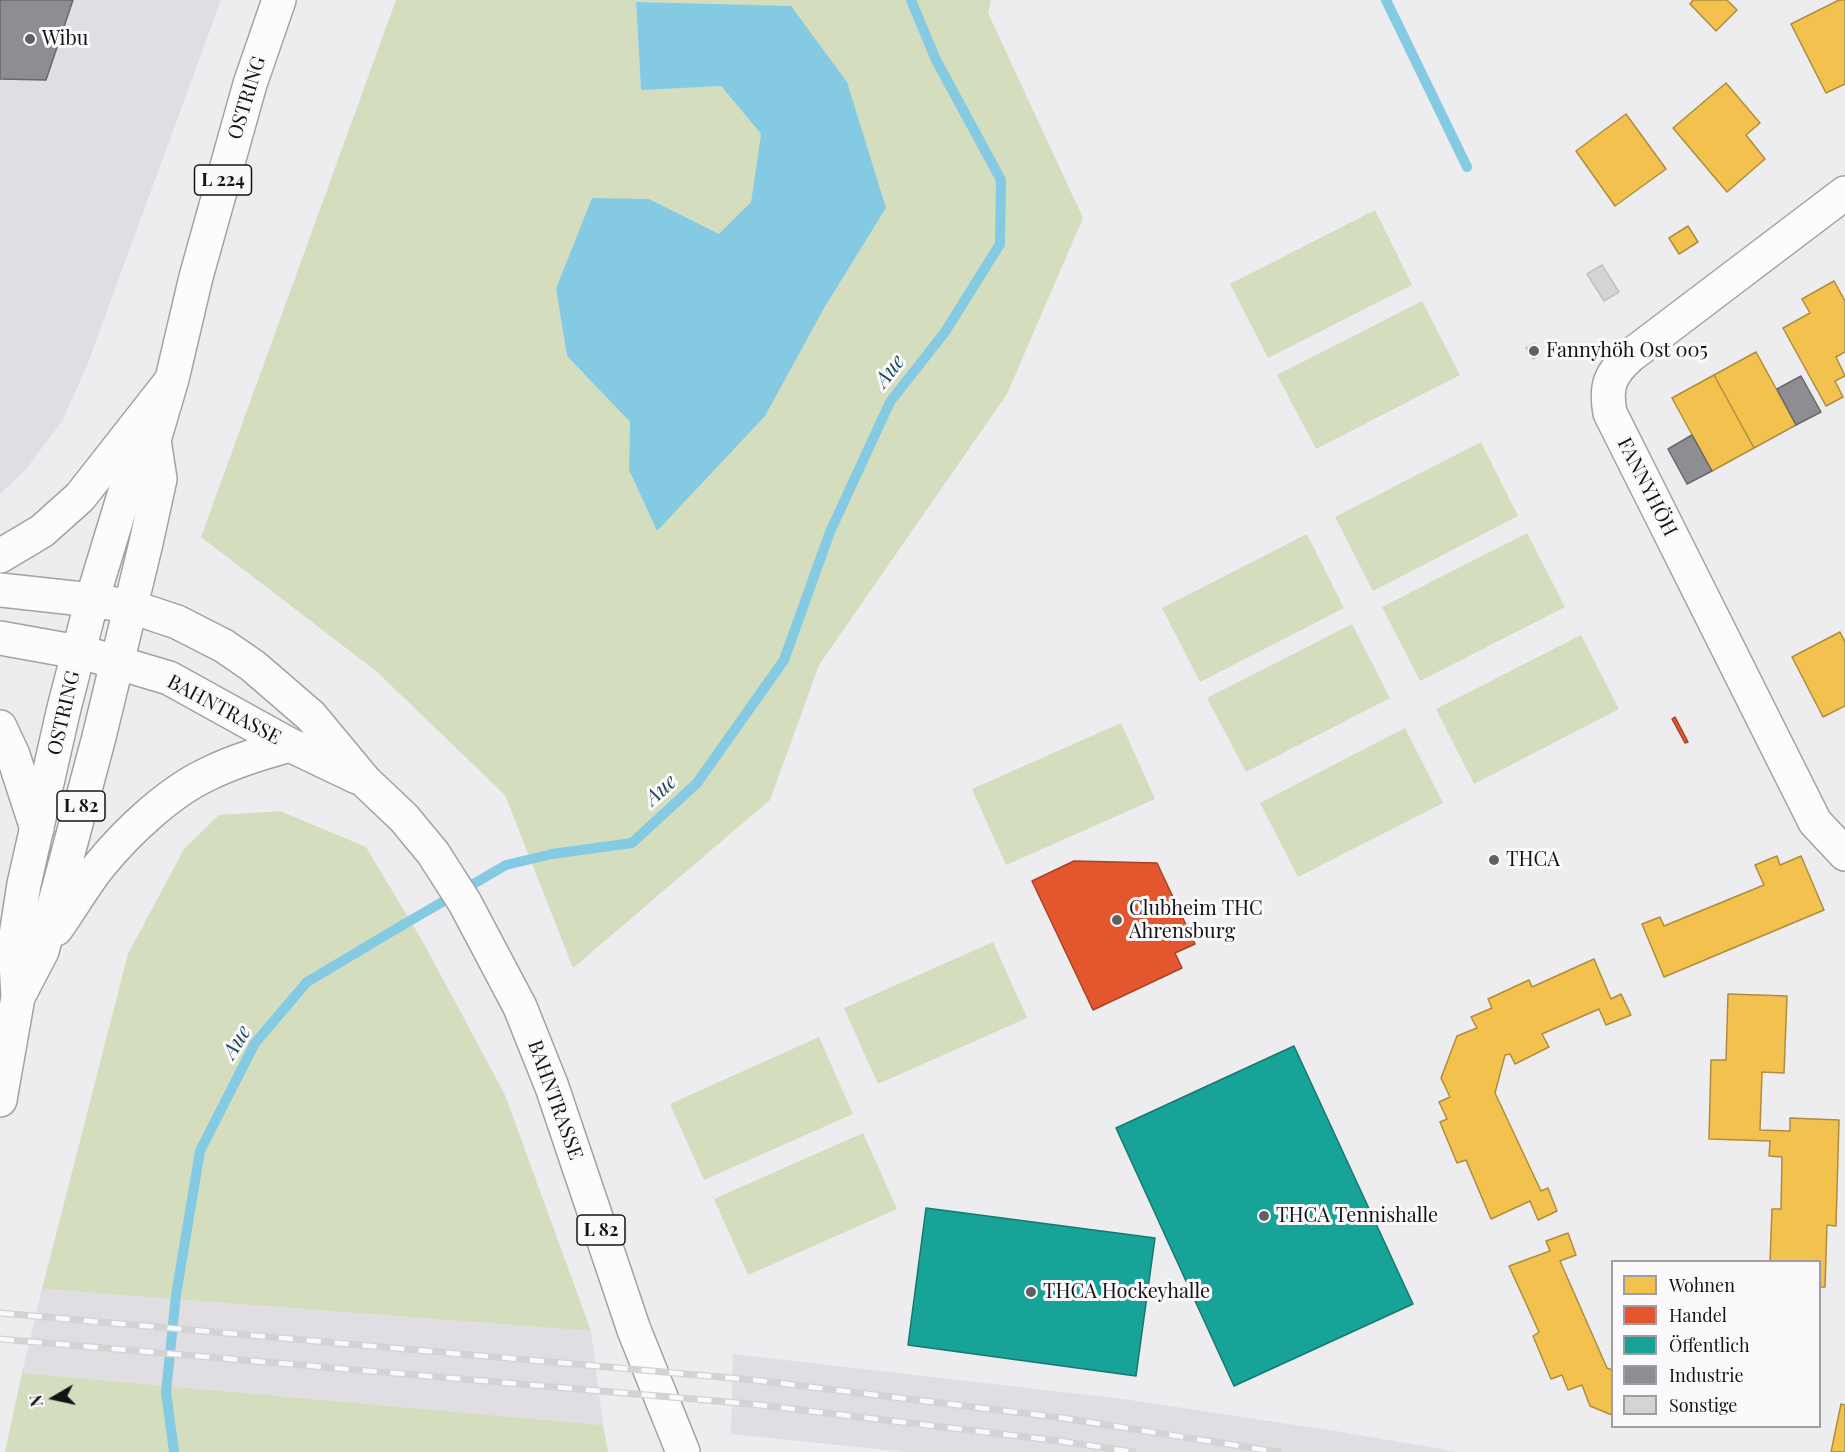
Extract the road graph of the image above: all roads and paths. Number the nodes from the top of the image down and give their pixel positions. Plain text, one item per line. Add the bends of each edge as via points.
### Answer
1 (279, 0) edge
2 (1845, 193) edge
3 (172, 379) junction
4 (153, 440) junction
5 (0, 556) edge
6 (0, 590) edge
7 (92, 600) junction
8 (132, 607) junction
9 (0, 638) edge
10 (78, 652) junction
11 (116, 661) junction
12 (0, 727) edge
13 (290, 745) junction
14 (365, 781) junction
15 (37, 829) junction
16 (1845, 854) edge
17 (42, 951) junction
18 (18, 997) junction
19 (0, 1100) edge
20 (683, 1452) edge

1 - 3 main road, OSTRING / L 224 via 250,84
2 - 16 main road, FANNYHÖH via 1618,366 1607,396 1610,413 1815,822
3 - 4 main road, OSTRING / L 224
3 - 5 main road via 80,497 42,531
4 - 7 main road, OSTRING / L 224 via 131,472
4 - 8 main road, OSTRING / L 224 via 160,479
6 - 7 main road, BAHNTRASSE
7 - 8 main road, BAHNTRASSE / L 82
7 - 10 main road, OSTRING / L 82
8 - 11 main road, OSTRING / L 224
8 - 14 main road, BAHNTRASSE / L 82 via 177,621 253,666 311,716
9 - 10 main road, BAHNTRASSE
10 - 11 main road, BAHNTRASSE
10 - 15 main road, OSTRING / L 82
11 - 13 main road, BAHNTRASSE / L 82 via 169,678
11 - 17 main road, OSTRING / L 82
12 - 15 main road
13 - 14 main road, BAHNTRASSE / L 82
13 - 17 main road, L 82 via 205,775 160,806 100,866
14 - 20 main road, BAHNTRASSE / L 82 via 433,853 465,903 520,1007 552,1088 634,1330
15 - 18 main road, OSTRING / L 82 via 15,942
17 - 18 main road, OSTRING / L 82
18 - 19 main road, OSTRING / L 82

